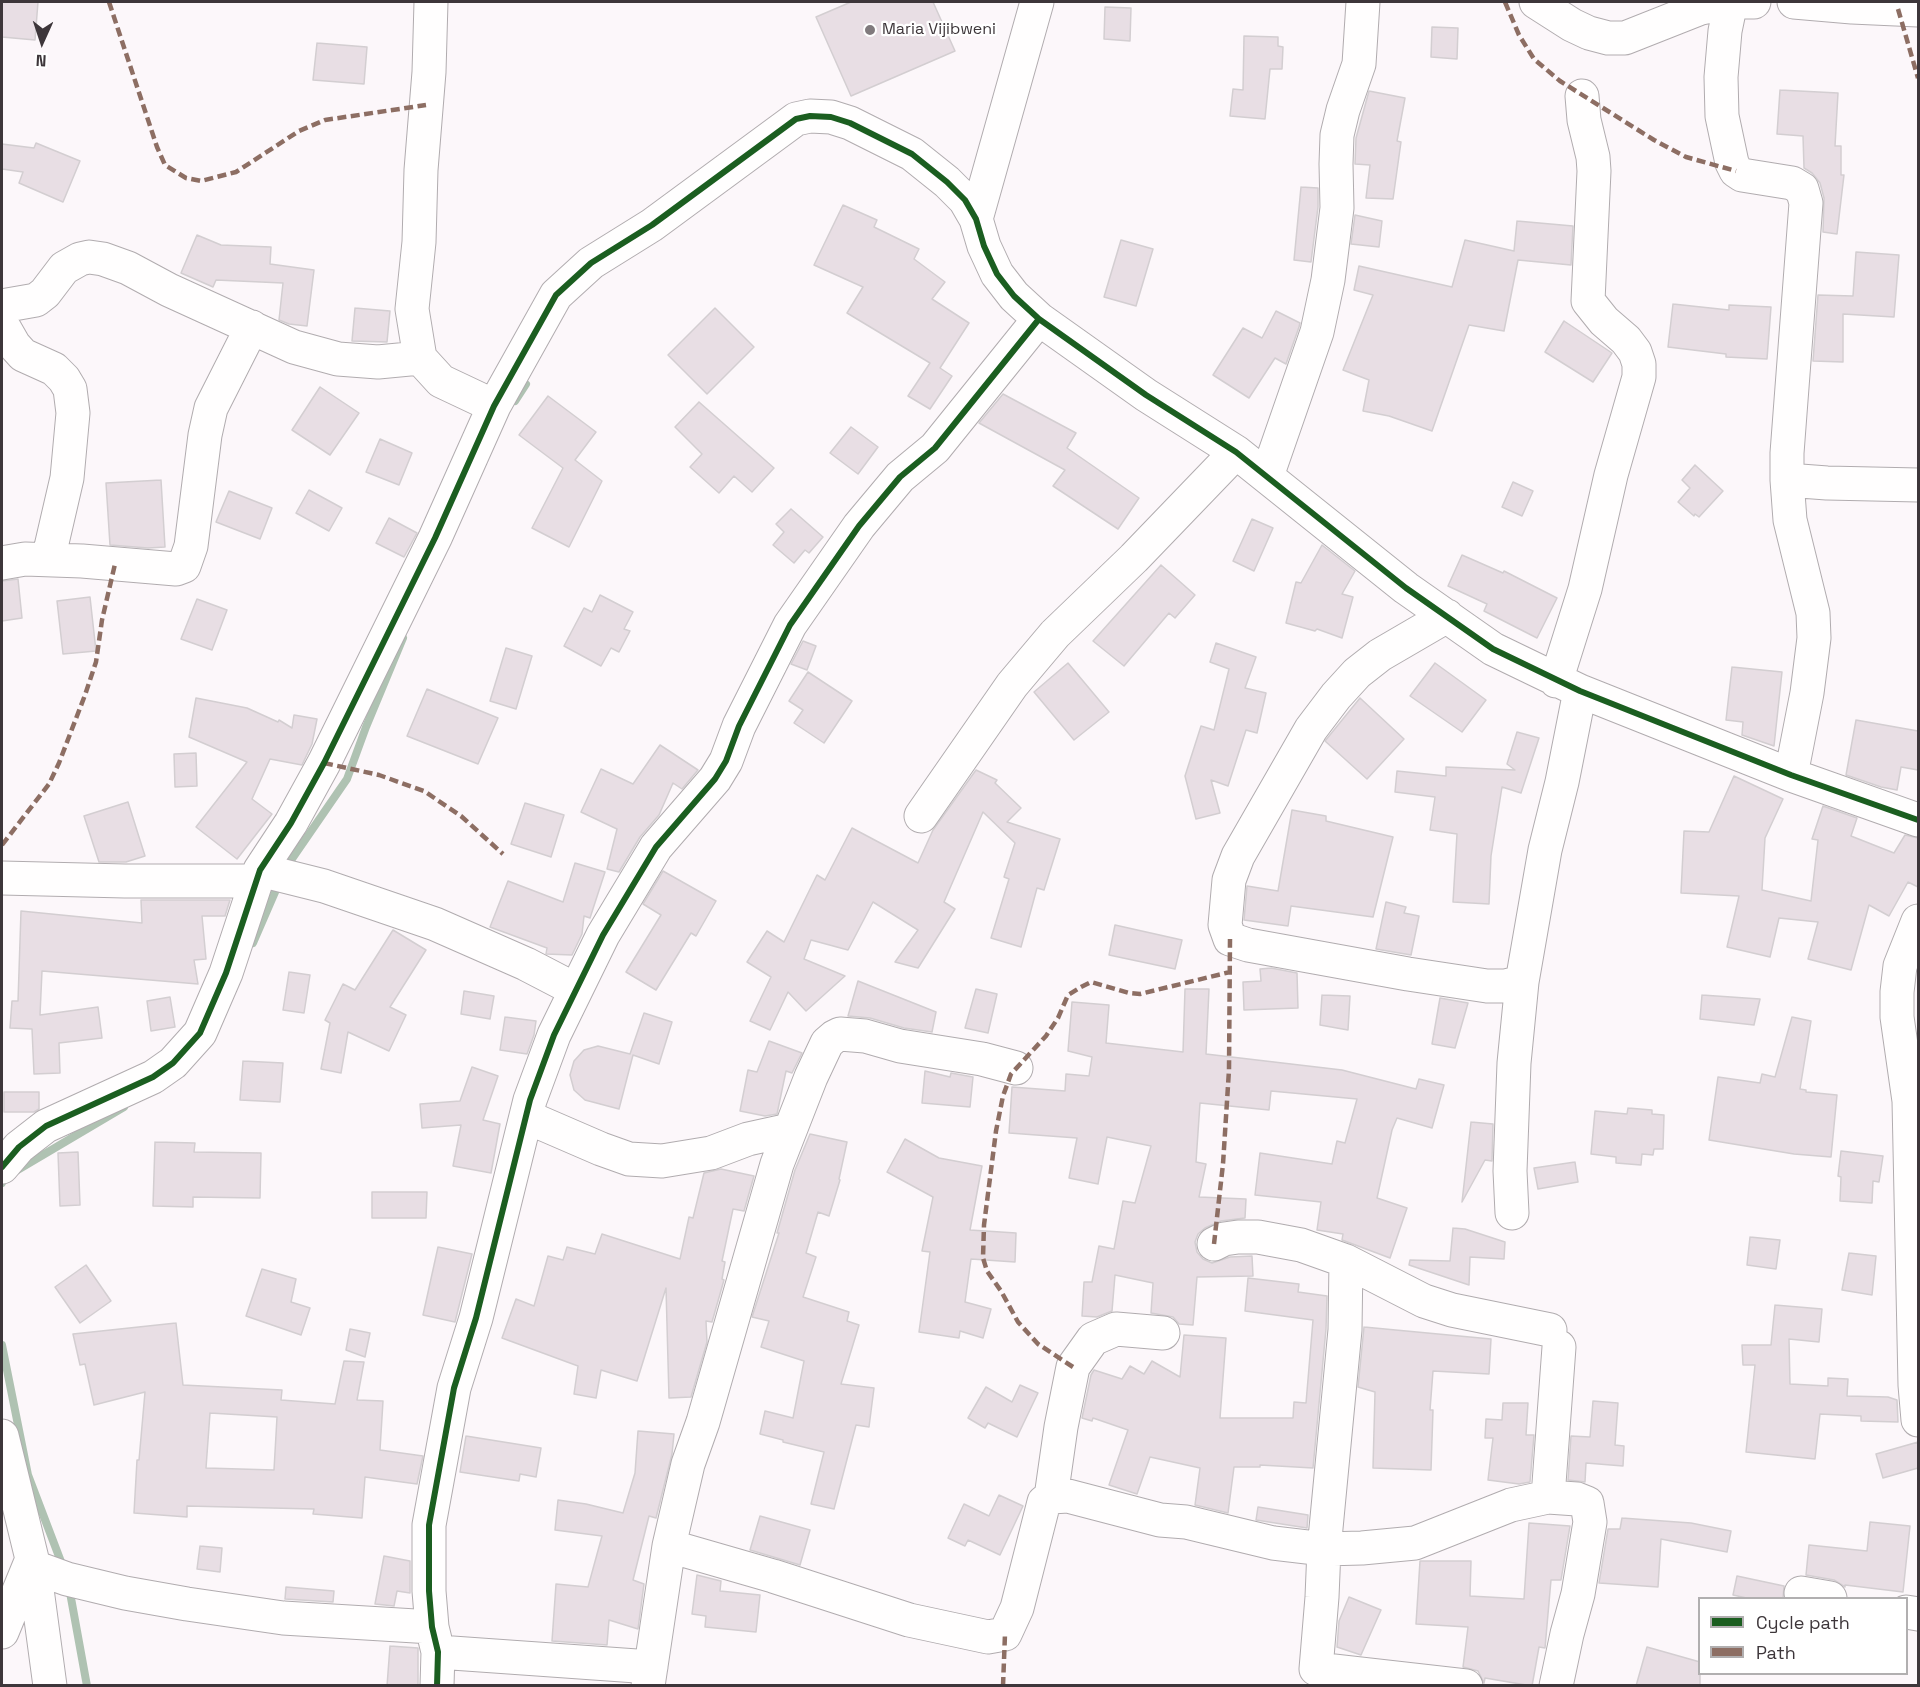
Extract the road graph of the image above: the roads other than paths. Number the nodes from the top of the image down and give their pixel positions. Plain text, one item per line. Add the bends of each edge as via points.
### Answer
1 (431, 2) edge
2 (1037, 2) edge
3 (1362, 2) edge
4 (1536, 2) edge
5 (1731, 2) edge
6 (1754, 2) edge
7 (1794, 2) edge
8 (1918, 10) edge
9 (1582, 96) dead end
10 (976, 219) junction
11 (2, 306) edge
12 (1039, 319) junction
13 (2, 324) edge
14 (252, 327) junction
15 (420, 358) junction
16 (494, 406) junction
17 (1236, 452) junction
18 (1267, 476) junction
19 (1787, 480) junction
20 (1918, 485) edge
21 (48, 560) junction
22 (2, 562) edge
23 (1447, 616) junction
24 (1568, 686) junction
25 (1791, 775) junction
26 (921, 816) dead end
27 (1918, 820) edge
28 (259, 876) junction
29 (2, 878) edge
30 (1918, 921) edge
31 (1522, 982) junction
32 (576, 990) junction
33 (1016, 1068) dead end
34 (527, 1117) junction
35 (789, 1130) junction
36 (2, 1167) edge
37 (1512, 1213) dead end
38 (1214, 1244) dead end
39 (1346, 1262) junction
40 (1163, 1332) dead end
41 (1918, 1420) edge
42 (2, 1436) edge
43 (1051, 1497) junction
44 (1548, 1497) junction
45 (669, 1546) junction
46 (1324, 1549) junction
47 (33, 1563) junction
48 (2, 1632) edge
49 (435, 1640) junction
50 (650, 1676) edge
51 (1315, 1677) edge
52 (50, 1686) edge
53 (437, 1686) edge
54 (1466, 1686) edge
55 (1556, 1686) edge

1 - 15 street via 412,309
2 - 10 street
3 - 18 street via 1359,64 1342,110 1338,135 1337,208 1328,280 1317,332
4 - 5 street via 1572,25 1608,38 1625,38 1701,8
5 - 6 street
5 - 19 street via 1721,76 1722,116 1732,163 1742,175 1792,183 1802,189 1806,203
7 - 8 street
9 - 24 street via 1594,164 1588,300 1635,352 1639,377 1585,589
10 - 12 street via 997,274
10 - 16 street via 965,200 912,154 831,117 796,119 652,225 591,263 556,295
11 - 14 street via 36,300 64,268 89,258 128,268 169,291
12 - 17 street via 1146,395
12 - 32 street via 935,448 900,477 860,526 790,625 739,726 726,761 656,847 603,935
13 - 21 street via 23,355 54,369 70,389 73,413 67,478
14 - 15 street via 294,347 338,359 378,362
14 - 21 street via 211,408 191,546 184,566 176,569
15 - 16 street via 441,381
16 - 28 street via 435,538 324,764
17 - 18 street
17 - 26 street via 1054,634 1012,685
18 - 23 street via 1406,588
19 - 20 street
19 - 25 street via 1790,520 1813,613 1814,638
21 - 22 street
23 - 24 street via 1493,649
23 - 31 street via 1357,673 1311,729 1238,856 1229,880 1225,925 1230,939 1248,945 1486,986
24 - 25 street
24 - 31 street via 1562,782 1545,850
25 - 27 street
28 - 29 street via 125,881
28 - 32 street via 356,896 435,924
28 - 36 street via 201,1033 173,1063 153,1077 46,1126 19,1147
30 - 41 street via 1900,966 1897,992 1909,1101
31 - 37 street via 1514,1063
32 - 34 street via 554,1035
33 - 35 street via 865,1036 840,1035 827,1043
34 - 35 street via 601,1149 640,1160 711,1154 748,1139
34 - 49 street via 477,1318 454,1388 429,1525 429,1591
35 - 45 street via 688,1464
38 - 39 street via 1231,1238 1258,1237 1301,1245
39 - 44 street via 1424,1301 1555,1339
39 - 46 street via 1345,1330
40 - 43 street via 1116,1329 1093,1339 1073,1367
42 - 47 street
43 - 45 street via 1044,1502 1017,1608 1005,1634 988,1637 918,1623
43 - 46 street via 1068,1496 1160,1520
44 - 46 street via 1511,1505 1415,1543
44 - 55 street via 1587,1503 1590,1522
45 - 50 street
46 - 51 street
47 - 48 street
47 - 49 street via 68,1579 125,1593
47 - 52 street
49 - 50 street
49 - 53 street
51 - 54 street

